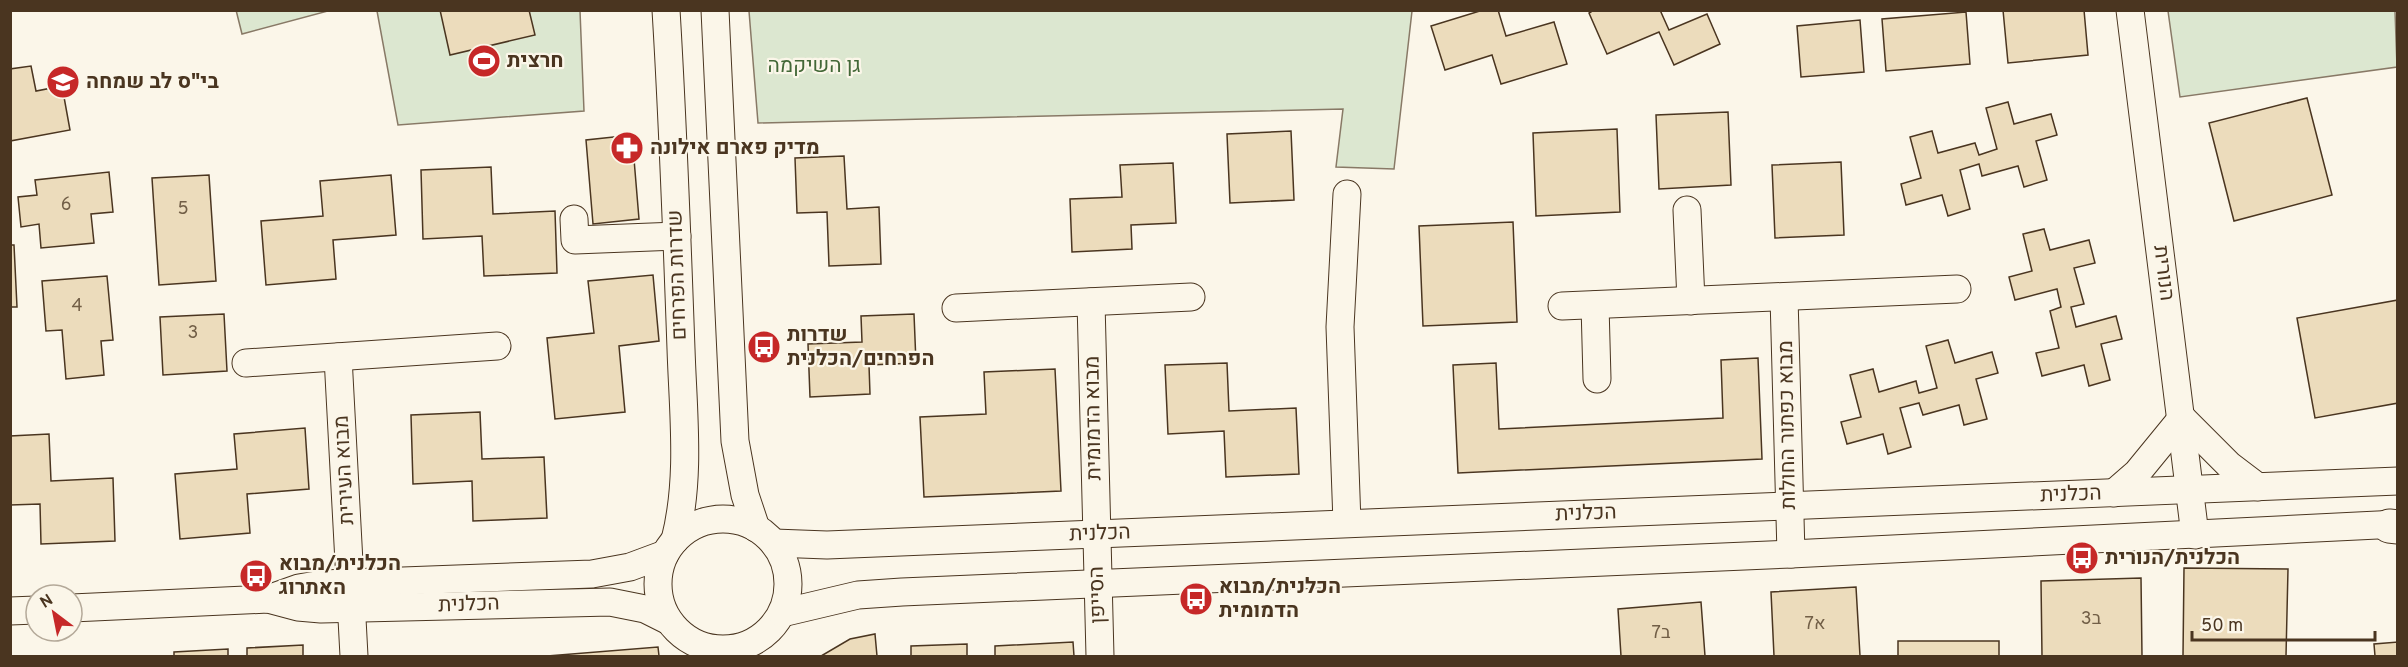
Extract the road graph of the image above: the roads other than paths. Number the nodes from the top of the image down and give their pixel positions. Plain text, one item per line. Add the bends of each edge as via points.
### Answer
1 (666, 10) edge
2 (715, 10) edge
3 (2130, 10) edge
4 (1347, 194) dead end
5 (1687, 210) dead end
6 (574, 219) dead end
7 (677, 236) junction
8 (1957, 289) dead end
9 (1191, 297) dead end
10 (1784, 297) junction
11 (1690, 301) junction
12 (1091, 302) junction
13 (1595, 305) junction
14 (1562, 306) dead end
15 (956, 308) dead end
16 (497, 346) dead end
17 (338, 357) junction
18 (246, 363) dead end
19 (1597, 379) dead end
20 (2181, 418) junction
21 (2397, 481) edge
22 (2258, 487) junction
23 (2190, 490) junction
24 (2114, 493) junction
25 (1790, 505) junction
26 (1347, 524) junction
27 (2395, 526) edge
28 (1096, 534) junction
29 (2195, 535) junction
30 (765, 536) junction
31 (670, 547) junction
32 (1791, 554) junction
33 (1098, 582) junction
34 (352, 596) junction
35 (84, 607) edge
36 (775, 622) junction
37 (679, 637) edge
38 (354, 657) edge
39 (759, 657) edge
40 (1100, 657) edge

1 - 7 street, שדרות הפרחים
2 - 30 street via 735,441 745,495
3 - 20 street, הנורית
4 - 26 street via 1340,327
5 - 11 street
6 - 7 street via 575,240
7 - 31 street, שדרות הפרחים via 685,469 682,513
8 - 10 street
9 - 12 street
10 - 11 street
10 - 25 street, מבוא כפתור החולות
11 - 13 street
12 - 15 street
12 - 28 street, מבוא הדמומית
13 - 14 street
13 - 19 street
16 - 17 street
17 - 18 street
17 - 34 street, מבוא העירית
20 - 22 street
20 - 23 street, הנורית
20 - 24 street via 2137,473
21 - 22 street, הכלנית
22 - 23 street, הכלנית
23 - 24 street, הכלנית
23 - 29 street, הנורית
24 - 25 street, הכלנית
25 - 26 street, הכלנית
25 - 32 street, מבוא כפתור החולות
26 - 28 street, הכלנית
27 - 29 street
28 - 30 street, הכלנית via 827,545
28 - 33 street, הסייפן
29 - 32 street
30 - 31 street via 740,521 723,519 697,525
30 - 36 street via 783,560 788,577 787,596
31 - 34 street, הכלנית via 630,567 592,573
31 - 37 street via 659,570 657,587 660,604
32 - 33 street
33 - 36 street via 858,595
33 - 40 street, הסייפן
34 - 35 street, הכלנית via 321,609 268,599
34 - 37 street, הכלנית via 610,602 645,609
34 - 38 street, מבוא העירית
36 - 37 street via 753,642 735,649 696,645
36 - 39 street

